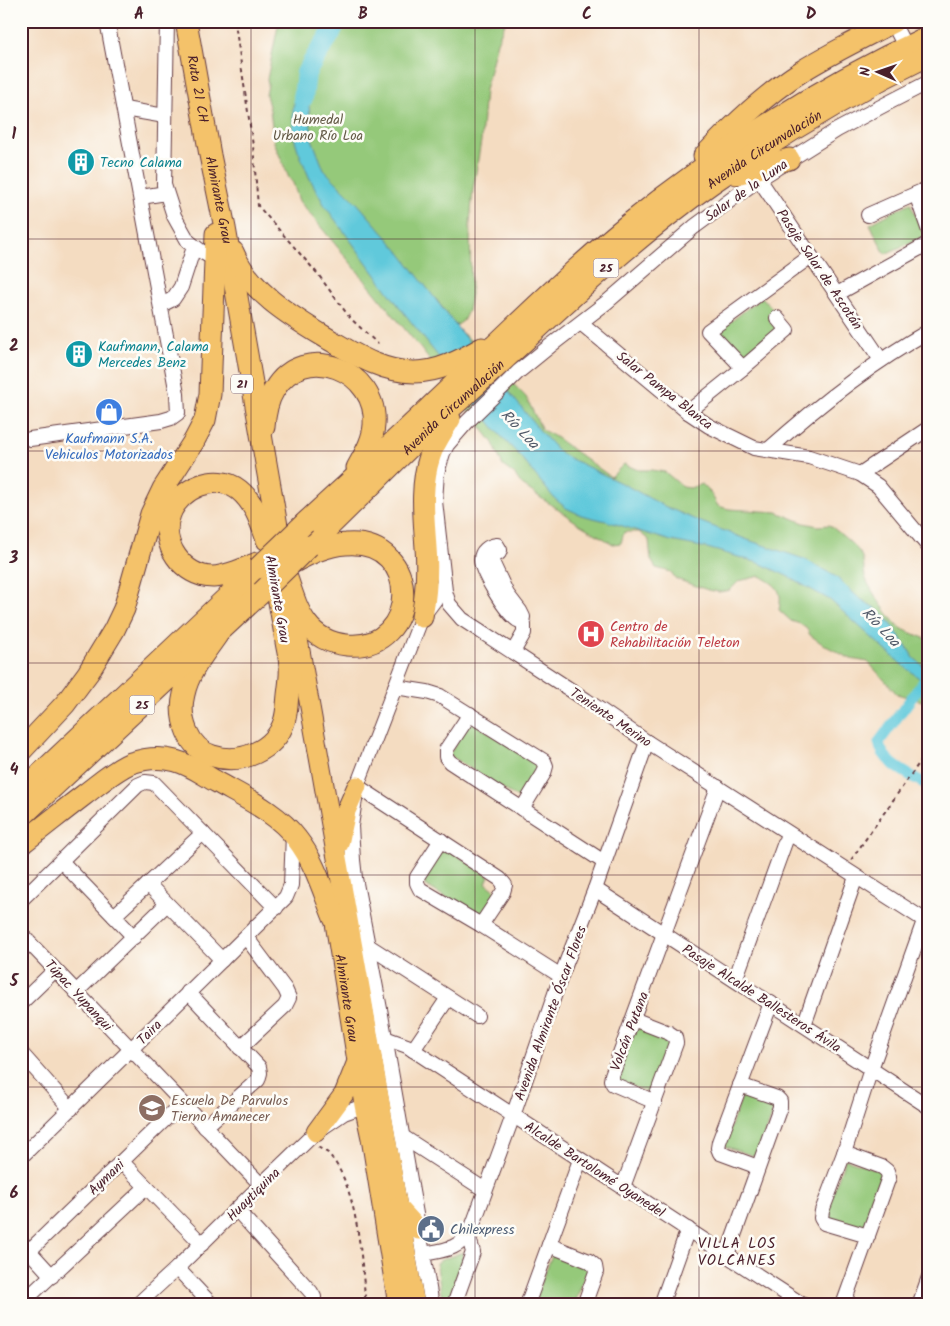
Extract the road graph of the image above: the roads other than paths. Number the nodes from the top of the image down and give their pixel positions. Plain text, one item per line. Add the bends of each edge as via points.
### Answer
1 (108, 21) edge
2 (167, 21) edge
3 (186, 21) edge
4 (893, 21) edge
5 (929, 36) edge
6 (916, 55) edge
7 (929, 82) edge
8 (124, 109) junction
9 (165, 116) junction
10 (210, 155) joint
11 (789, 159) junction
12 (760, 178) junction
13 (680, 184) junction
14 (711, 184) junction
15 (929, 188) edge
16 (166, 193) junction
17 (916, 194) junction
18 (141, 197) junction
19 (868, 215) dead end
20 (221, 228) junction
21 (929, 231) edge
22 (929, 244) edge
23 (194, 247) junction
24 (811, 256) junction
25 (216, 260) junction
26 (837, 294) junction
27 (161, 305) junction
28 (777, 318) dead end
29 (581, 323) junction
30 (929, 331) edge
31 (501, 355) junction
32 (881, 360) junction
33 (743, 368) junction
34 (688, 412) junction
35 (444, 420) junction
36 (929, 428) edge
37 (30, 439) dead end
38 (262, 442) junction
39 (768, 450) junction
40 (860, 474) junction
41 (345, 486) junction
42 (929, 547) edge
43 (263, 556) junction
44 (488, 560) dead end
45 (289, 568) junction
46 (444, 582) junction
47 (422, 616) junction
48 (462, 619) junction
49 (217, 635) junction
50 (513, 652) junction
51 (290, 666) junction
52 (395, 687) junction
53 (470, 714) junction
54 (647, 742) junction
55 (21, 751) edge
56 (356, 786) junction
57 (718, 787) junction
58 (21, 792) edge
59 (522, 809) junction
60 (21, 818) edge
61 (203, 833) junction
62 (293, 834) junction
63 (788, 834) junction
64 (441, 840) junction
65 (21, 844) edge
66 (61, 861) junction
67 (604, 862) junction
68 (338, 865) junction
69 (850, 874) junction
70 (148, 884) junction
71 (595, 889) junction
72 (21, 900) edge
73 (168, 904) junction
74 (276, 908) junction
75 (114, 916) junction
76 (334, 918) junction
77 (926, 922) edge
78 (481, 925) junction
79 (21, 934) edge
80 (665, 934) junction
81 (134, 936) junction
82 (246, 937) junction
83 (367, 944) junction
84 (222, 960) junction
85 (55, 970) junction
86 (561, 976) junction
87 (735, 980) junction
88 (76, 992) junction
89 (188, 992) junction
90 (361, 993) junction
91 (448, 998) junction
92 (21, 1003) edge
93 (770, 1003) junction
94 (380, 1008) junction
95 (477, 1016) dead end
96 (633, 1019) junction
97 (804, 1025) junction
98 (385, 1038) junction
99 (240, 1048) junction
100 (131, 1050) junction
101 (412, 1050) junction
102 (21, 1053) edge
103 (357, 1060) junction
104 (872, 1069) junction
105 (740, 1085) junction
106 (655, 1102) junction
107 (182, 1103) junction
108 (372, 1103) junction
109 (929, 1107) edge
110 (71, 1109) junction
111 (514, 1116) junction
112 (205, 1127) junction
113 (313, 1136) junction
114 (403, 1137) junction
115 (844, 1153) junction
116 (21, 1157) edge
117 (580, 1160) junction
118 (122, 1162) junction
119 (758, 1168) junction
120 (261, 1185) junction
121 (146, 1187) junction
122 (623, 1187) junction
123 (486, 1190) junction
124 (398, 1207) junction
125 (237, 1210) junction
126 (688, 1229) junction
127 (419, 1230) junction
128 (468, 1235) junction
129 (868, 1236) junction
130 (202, 1244) junction
131 (549, 1245) junction
132 (25, 1246) edge
133 (423, 1254) junction
134 (727, 1255) junction
135 (177, 1268) junction
136 (52, 1276) junction
137 (929, 1277) edge
138 (312, 1301) edge
139 (789, 1301) edge
140 (21, 1304) edge
141 (137, 1305) edge
142 (212, 1305) edge
143 (398, 1305) edge
144 (415, 1305) edge
145 (432, 1305) edge
146 (454, 1305) edge
147 (526, 1305) edge
148 (584, 1305) edge
149 (661, 1305) edge
150 (803, 1305) edge
151 (843, 1305) edge
152 (919, 1305) edge

1 - 8 street
2 - 9 street
3 - 10 highway, Ruta 21 CH / 21
4 - 6 street
4 - 13 highway via 820,60 772,92 729,130
5 - 6 highway, Avenida Circunvalación / 25
6 - 13 highway, Avenida Circunvalación / 25 via 841,80 799,104
6 - 14 highway, Avenida Circunvalación / 25
7 - 11 street, Salar de la Luna
8 - 9 street
8 - 18 street
9 - 16 street
10 - 20 highway, Almirante Grau / 21
11 - 12 street, Salar de la Luna
11 - 14 highway
12 - 24 street, Pasaje Salar de Ascotán
12 - 29 street, Salar de la Luna via 694,227
13 - 31 highway, Avenida Circunvalación / 25 via 597,250 510,329
14 - 31 highway, Avenida Circunvalación / 25
15 - 17 street
16 - 18 street
16 - 23 street via 174,216
17 - 19 street
17 - 21 street
18 - 27 street
20 - 25 highway
20 - 31 highway via 246,274 264,294 297,320 365,359 403,372 423,372 464,358
20 - 38 highway, Almirante Grau / 21
20 - 43 highway, Almirante Grau / 21
22 - 26 street
23 - 25 street
23 - 27 street via 181,287 173,299
24 - 26 street, Pasaje Salar de Ascotán
24 - 33 street via 708,331
25 - 55 highway via 210,394 204,420 151,514 124,609 114,630 65,704
26 - 32 street, Pasaje Salar de Ascotán
27 - 37 street via 178,394 178,413 161,421
28 - 33 street via 787,330
29 - 31 street, Salar de la Luna via 550,346
29 - 34 street, Salar Pampa Blanca
30 - 32 street
31 - 35 highway, Avenida Circunvalación / 25
31 - 35 street, Teniente Merino
31 - 35 highway, Avenida Circunvalación / 25
32 - 39 street via 819,406
33 - 34 street
34 - 39 street, Salar Pampa Blanca via 754,448
35 - 41 highway, Avenida Circunvalación / 25
35 - 45 highway, Avenida Circunvalación / 25
35 - 46 street, Teniente Merino via 452,437 437,472 435,501
35 - 47 highway via 424,479 427,568
36 - 40 street
38 - 41 highway via 269,401 286,376 299,367 314,364 344,370 364,389 373,407 374,424 366,452
38 - 45 highway, Almirante Grau / 21
39 - 40 street, Salar Pampa Blanca via 809,457
40 - 42 street, Salar Pampa Blanca via 878,486
41 - 43 highway, Avenida Circunvalación / 25, bridge
43 - 43 highway via 230,574 208,576 195,573 183,565 171,547 168,522 172,509 182,496 196,487 210,483 229,485 240,491 258,515
43 - 45 highway, Almirante Grau / 21
43 - 58 highway, Avenida Circunvalación / 25
44 - 50 street via 522,614 524,633
45 - 45 highway via 334,545 355,543 371,547 390,559 402,582 404,598 399,615 390,629 375,640 351,645 320,637 308,626 299,610
45 - 49 highway, Avenida Circunvalación / 25
45 - 51 highway, Almirante Grau
45 - 68 main road, Almirante Grau
46 - 47 street, Almirante Grau via 440,593
46 - 48 street, Teniente Merino via 449,604
47 - 48 street via 440,612
47 - 52 street, Almirante Grau
48 - 50 street, Teniente Merino
49 - 51 highway via 192,673 184,692 182,712 189,736 199,748 213,756 229,759 251,755 276,737 286,712
49 - 60 highway, Avenida Circunvalación / 25
50 - 54 street, Teniente Merino
51 - 76 main road, Almirante Grau
52 - 53 street via 440,696
52 - 56 street, Almirante Grau
53 - 59 street via 544,761 544,773
53 - 59 street via 446,750 446,757
54 - 57 street, Teniente Merino
54 - 67 street, Avenida Almirante Óscar Flores
56 - 64 street
56 - 68 main road via 342,824
56 - 83 street, Almirante Grau via 351,843
57 - 63 street, Teniente Merino
57 - 80 street, Volcán Putana
59 - 67 street
61 - 66 street via 154,782 145,782 138,785
61 - 70 street
61 - 74 street
62 - 65 highway via 269,813 188,766 164,759 148,759 110,775
62 - 74 street, Taira via 291,885
62 - 76 highway via 312,863
63 - 69 street, Teniente Merino
63 - 87 street
64 - 78 street via 505,884
64 - 78 street via 417,883 420,889
66 - 72 street
66 - 75 street
67 - 71 street, Avenida Almirante Óscar Flores
68 - 90 main road, Almirante Grau
69 - 77 street, Teniente Merino
69 - 97 street
70 - 73 street
70 - 75 street
71 - 80 street, Pasaje Alcalde Ballesteros Ávila
71 - 86 street, Avenida Almirante Óscar Flores
73 - 81 street
73 - 84 street
74 - 82 street, Taira
75 - 81 street
76 - 103 main road, Almirante Grau
77 - 104 street
78 - 86 street
79 - 85 street, Túpac Yupanqui
80 - 87 street, Pasaje Alcalde Ballesteros Ávila
80 - 96 street, Volcán Putana
81 - 88 street
82 - 84 street, Taira
82 - 99 street via 289,998 285,1006
83 - 91 street
83 - 94 street, Almirante Grau
84 - 89 street, Taira
85 - 88 street, Túpac Yupanqui
85 - 92 street
86 - 111 street, Avenida Almirante Óscar Flores
87 - 93 street, Pasaje Alcalde Ballesteros Ávila
88 - 100 street, Túpac Yupanqui
89 - 99 street
89 - 100 street, Taira
90 - 94 main road
90 - 108 main road, Almirante Grau
91 - 95 street
91 - 101 street
93 - 97 street, Pasaje Alcalde Ballesteros Ávila
93 - 105 street
94 - 98 street, Almirante Grau
96 - 106 street via 675,1037 676,1043
96 - 106 street, Volcán Putana via 611,1080 613,1084
97 - 104 street, Pasaje Alcalde Ballesteros Ávila
98 - 101 street, Alcalde Bartolomé Oyanedel
98 - 114 street, Almirante Grau
99 - 112 street via 259,1068 258,1080
100 - 107 street, Túpac Yupanqui
100 - 110 street, Taira
101 - 111 street, Alcalde Bartolomé Oyanedel
102 - 110 street
103 - 108 main road, Almirante Grau
103 - 113 main road via 344,1094
104 - 109 street, Pasaje Alcalde Ballesteros Ávila
104 - 115 street
105 - 119 street via 718,1148 720,1153
105 - 119 street via 780,1101
106 - 122 street
107 - 112 street, Túpac Yupanqui
107 - 118 street, Aymani
108 - 113 street, Huaytiquina via 344,1113
108 - 124 main road, Almirante Grau
108 - 143 main road, Almirante Grau via 372,1146
110 - 116 street, Taira
111 - 117 street, Alcalde Bartolomé Oyanedel
111 - 123 street, Avenida Almirante Óscar Flores
112 - 120 street, Túpac Yupanqui
113 - 120 street, Huaytiquina
114 - 123 street
114 - 127 street, Almirante Grau
115 - 129 street via 882,1167 889,1177
115 - 129 street via 821,1218 824,1223
117 - 122 street, Alcalde Bartolomé Oyanedel
117 - 131 street
118 - 121 street
118 - 132 street, Aymani
119 - 134 street
120 - 125 street, Huaytiquina
121 - 130 street
121 - 136 street
122 - 126 street, Alcalde Bartolomé Oyanedel
123 - 128 street, Avenida Almirante Óscar Flores
124 - 127 main road
124 - 144 main road, Almirante Grau
125 - 130 street, Huaytiquina
125 - 138 street via 311,1292
126 - 134 street, Alcalde Bartolomé Oyanedel
126 - 149 street
127 - 133 street, Almirante Grau
128 - 133 street via 460,1244
128 - 146 street via 473,1252
129 - 151 street
130 - 135 street, Huaytiquina
131 - 147 street
131 - 148 street via 595,1266 596,1272
132 - 136 street
133 - 145 street, Almirante Grau
134 - 139 street, Alcalde Bartolomé Oyanedel
135 - 141 street, Huaytiquina
135 - 142 street
136 - 140 street
137 - 152 street
139 - 150 street, Alcalde Bartolomé Oyanedel

